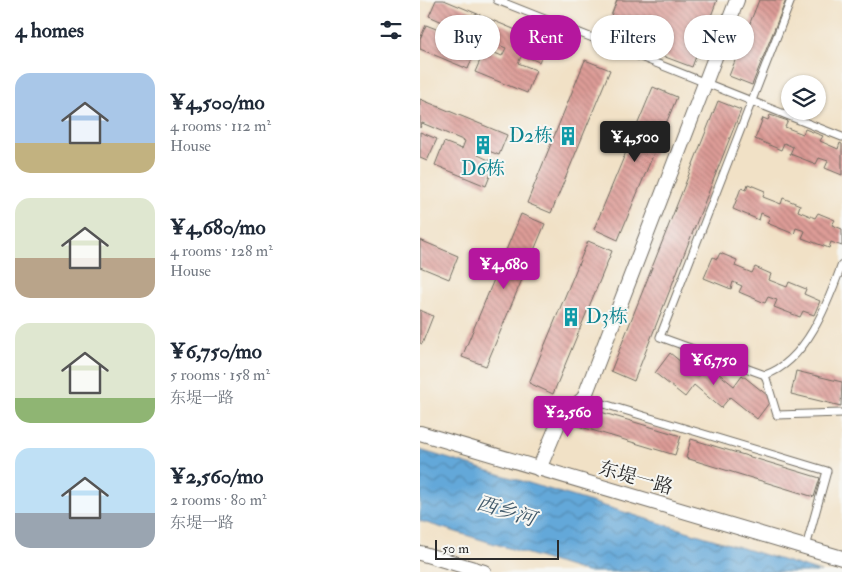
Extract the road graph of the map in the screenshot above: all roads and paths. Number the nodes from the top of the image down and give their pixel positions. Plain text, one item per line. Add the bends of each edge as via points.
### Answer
1 (497, 0) edge
2 (737, 0) edge
3 (791, 0) edge
4 (705, 82) junction
5 (752, 100) junction
6 (842, 137) edge
7 (842, 264) edge
8 (765, 375) junction
9 (584, 398) junction
10 (842, 413) edge
11 (420, 433) edge
12 (539, 469) junction
13 (806, 547) junction
14 (420, 553) edge
15 (842, 558) edge
16 (484, 572) edge

1 - 4 lane
2 - 4 street
3 - 5 lane
4 - 5 lane
4 - 9 street
5 - 6 lane
5 - 8 lane via 660,338
7 - 8 lane via 825,308 801,348 776,371
8 - 10 lane via 777,415
9 - 12 street via 560,418
9 - 13 lane via 827,471
11 - 12 street, 东堤一路
12 - 13 street, 东堤一路
13 - 15 street, 东堤一路
14 - 16 street

